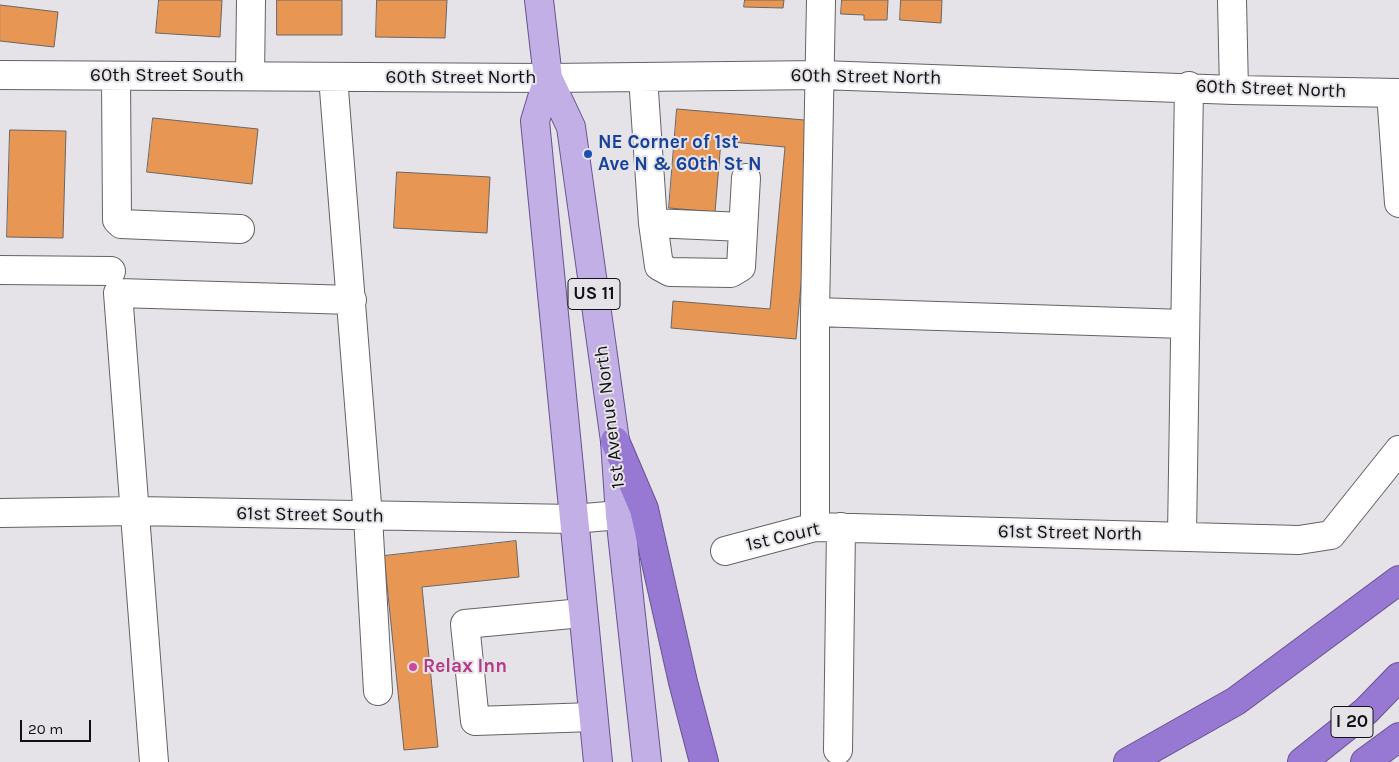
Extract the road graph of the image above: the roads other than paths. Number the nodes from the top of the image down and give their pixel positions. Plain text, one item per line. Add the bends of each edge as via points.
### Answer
1 (252, 0) edge
2 (539, 0) edge
3 (821, 0) edge
4 (1232, 0) edge
5 (0, 75) edge
6 (821, 75) junction
7 (116, 76) junction
8 (250, 76) junction
9 (333, 77) junction
10 (643, 77) junction
11 (548, 78) junction
12 (1188, 86) junction
13 (1234, 90) junction
14 (1395, 93) edge
15 (746, 178) dead end
16 (1399, 203) edge
17 (653, 224) junction
18 (743, 227) junction
19 (240, 229) dead end
20 (0, 270) edge
21 (111, 272) dead end
22 (352, 300) junction
23 (815, 312) junction
24 (1184, 324) junction
25 (615, 441) junction
26 (1399, 450) edge
27 (136, 511) junction
28 (0, 513) edge
29 (620, 515) junction
30 (368, 516) junction
31 (573, 519) junction
32 (815, 526) junction
33 (841, 527) junction
34 (1182, 535) junction
35 (725, 551) dead end
36 (1399, 580) edge
37 (582, 613) junction
38 (1399, 677) edge
39 (378, 691) dead end
40 (593, 717) junction
41 (1399, 737) edge
42 (838, 750) dead end
43 (154, 762) edge
44 (598, 762) edge
45 (646, 762) edge
46 (704, 762) edge
47 (1128, 762) edge
48 (1302, 762) edge
49 (1366, 762) edge

1 - 8 street
2 - 11 main road, 1st Avenue North / US 11
3 - 6 street
4 - 13 street
5 - 7 street, 60th Street South
6 - 10 street, 60th Street North
6 - 12 street, 60th Street North
6 - 23 street
7 - 8 street, 60th Street South
7 - 19 street via 117,220 122,224
8 - 9 street, 60th Street South
9 - 11 street, 60th Street North
9 - 22 street
10 - 11 street, 60th Street North
10 - 17 street
11 - 25 main road, 1st Avenue North / US 11 via 571,127
11 - 31 main road, 1st Avenue North / US 11 via 535,121
12 - 13 street, 60th Street North
12 - 24 street
13 - 14 street, 60th Street North
14 - 16 street
15 - 18 street
17 - 18 street
17 - 18 street via 659,266 670,272 731,273 741,267
20 - 21 street
22 - 27 street via 118,293
22 - 30 street
23 - 24 street
23 - 32 street
24 - 34 street
25 - 29 main road, 1st Avenue North / US 11
25 - 46 highway via 644,509
26 - 34 street, 61st Street North via 1331,535 1299,540
27 - 28 street, 61st Street South
27 - 30 street, 61st Street South
27 - 43 street
29 - 31 street, 61st Street South
29 - 45 main road, 1st Avenue North / US 11
30 - 31 street, 61st Street South
30 - 39 street
31 - 37 main road, 1st Avenue North / US 11
32 - 33 street, 1st Court
32 - 35 street, 1st Court
33 - 34 street, 61st Street North
33 - 42 street
36 - 47 highway via 1236,701
37 - 40 main road, 1st Avenue North / US 11
37 - 40 street via 465,624 476,721
38 - 48 highway, I 20 via 1366,711
40 - 44 main road, 1st Avenue North / US 11
41 - 49 highway

